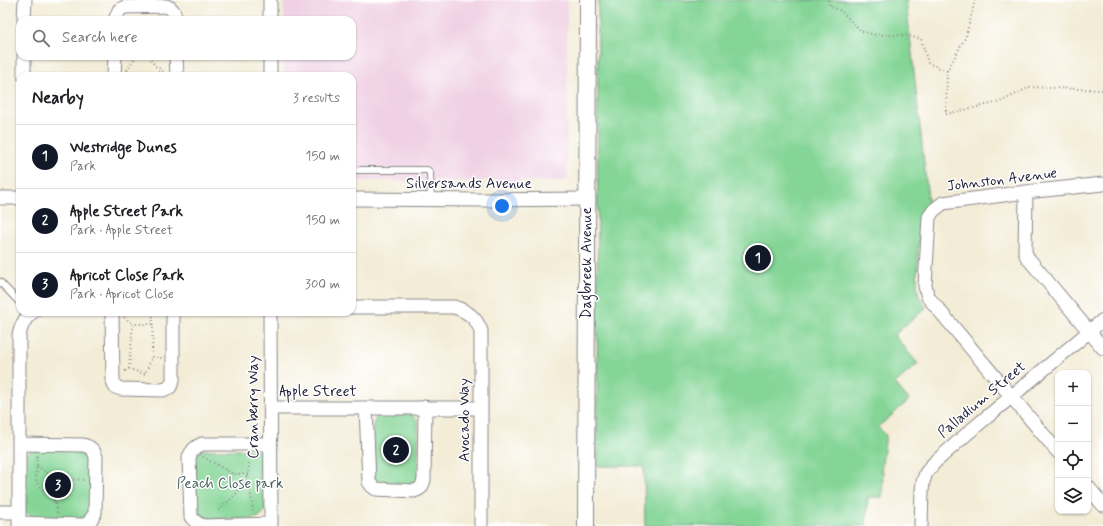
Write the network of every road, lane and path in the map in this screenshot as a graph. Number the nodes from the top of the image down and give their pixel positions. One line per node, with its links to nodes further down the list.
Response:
1 (25, 0): 6 (street)
2 (270, 0): 9 (street)
3 (588, 0): 32 (street, Dagbreek Avenue)
4 (828, 0): 17 (path)
5 (974, 0): 17 (path)
6 (24, 16)
7 (117, 16): 8 (street)
8 (175, 16)
9 (270, 16)
10 (24, 60): 18 (street)
11 (115, 60): 19 (street)
12 (133, 60): 20 (path)
13 (151, 60): 16 (path)
14 (176, 60): 23 (street)
15 (270, 60): 24 (street)
16 (163, 71): 21 (path); 22 (path)
17 (947, 71): 25 (path)
18 (24, 72)
19 (114, 72)
20 (133, 72)
21 (158, 72)
22 (170, 72)
23 (177, 72)
24 (270, 72)
25 (1103, 90)
26 (356, 170): 33 (lane)
27 (1103, 184): 28 (street, Johnston Avenue)
28 (1026, 192): 44 (street); 50 (street, Johnston Avenue)
29 (0, 198): 30 (street)
30 (16, 198)
31 (356, 199): 33 (street, Silversands Avenue)
32 (587, 199): 33 (street, Silversands Avenue); 75 (street, Dagbreek Avenue)
33 (431, 200)
34 (0, 282): 35 (lane)
35 (16, 298)
36 (356, 307): 54 (street, Avocado Way)
37 (28, 316): 55 (street)
38 (112, 316): 49 (street)
39 (153, 316): 43 (path)
40 (173, 316): 47 (street)
41 (270, 316): 52 (street, Cranberry Way)
42 (1103, 320): 44 (street, Palladium Street)
43 (153, 324): 46 (path); 48 (path)
44 (1090, 332): 45 (street); 50 (street, Palladium Street)
45 (1103, 348)
46 (152, 357): 47 (path); 48 (path)
47 (173, 358): 49 (street)
48 (130, 369): 49 (path)
49 (113, 381)
50 (1012, 396): 59 (street, Johnston Avenue); 76 (street, Palladium Street)
51 (424, 407): 53 (street, Apple Street); 53 (street, Apple Street); 54 (street, Apple Street)
52 (270, 408): 53 (street, Apple Street); 58 (street, Cranberry Way)
53 (366, 408)
54 (481, 408): 74 (street, Avocado Way)
55 (19, 444): 56 (street); 69 (street)
56 (37, 444): 61 (path); 63 (street)
57 (251, 444): 58 (street); 60 (street); 62 (path)
58 (270, 444): 73 (street, Cranberry Way)
59 (1055, 448)
60 (192, 451): 62 (path); 72 (street)
61 (37, 466): 64 (path); 66 (path)
62 (248, 474): 71 (path); 72 (path)
63 (96, 480): 64 (path); 70 (street)
64 (60, 483): 66 (path)
65 (1091, 491): 67 (street)
66 (56, 503): 70 (path)
67 (1103, 505)
68 (0, 512): 69 (street)
69 (19, 520): 70 (street)
70 (57, 524)
71 (247, 524): 72 (street); 73 (street)
72 (218, 525)
73 (270, 525)
74 (481, 526)
75 (586, 526)
76 (921, 526)

